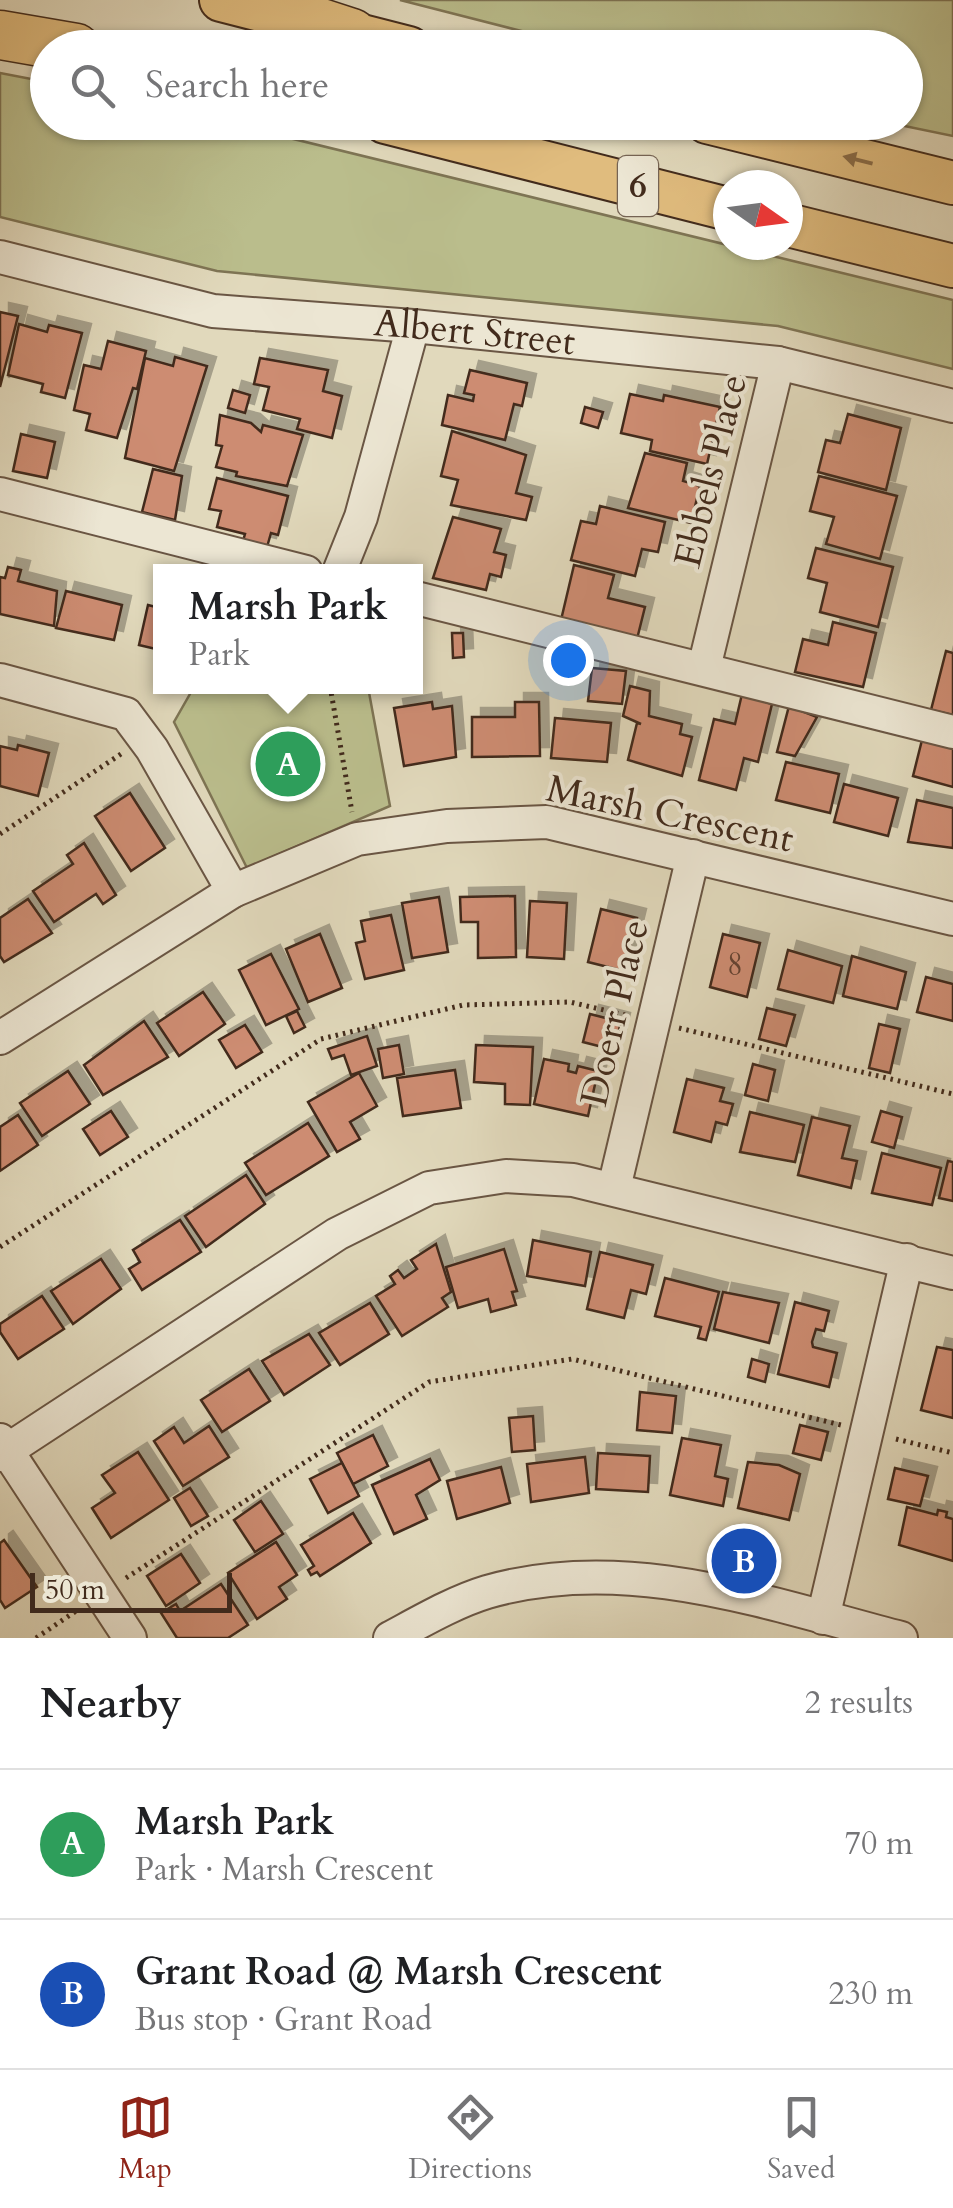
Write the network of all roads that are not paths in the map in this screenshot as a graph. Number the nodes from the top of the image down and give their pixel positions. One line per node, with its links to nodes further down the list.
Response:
1 (220, 0): 4 (main road)
2 (250, 0): 5 (highway)
3 (0, 26): 6 (main road)
4 (340, 30)
5 (343, 30)
6 (30, 33)
7 (0, 35): 8 (highway)
8 (30, 40)
9 (457, 140): 12 (main road, 6)
10 (778, 140): 11 (main road, one-way to 10)
11 (953, 184)
12 (713, 205)
13 (803, 228): 15 (main road)
14 (0, 257): 16 (street, Albert Street)
15 (953, 266)
16 (414, 326): 17 (street, Albert Street); 21 (street)
17 (778, 364): 18 (street, Albert Street); 23 (street, Ebbels Place)
18 (953, 406)
19 (0, 494): 20 (street)
20 (275, 564)
21 (342, 564)
22 (423, 600): 23 (street)
23 (704, 668): 25 (street)
24 (0, 680): 27 (street)
25 (953, 732)
26 (693, 856): 27 (street, Marsh Crescent); 28 (street, Marsh Crescent); 30 (street, Doerr Place)
27 (233, 890): 29 (street, Marsh Crescent)
28 (953, 919)
29 (0, 1038)
30 (614, 1188): 31 (street); 33 (street)
31 (907, 1260): 32 (street); 34 (street)
32 (953, 1273)
33 (2, 1449): 35 (street)
34 (823, 1618): 36 (street); 37 (street)
35 (130, 1638)
36 (390, 1638)
37 (901, 1638)

